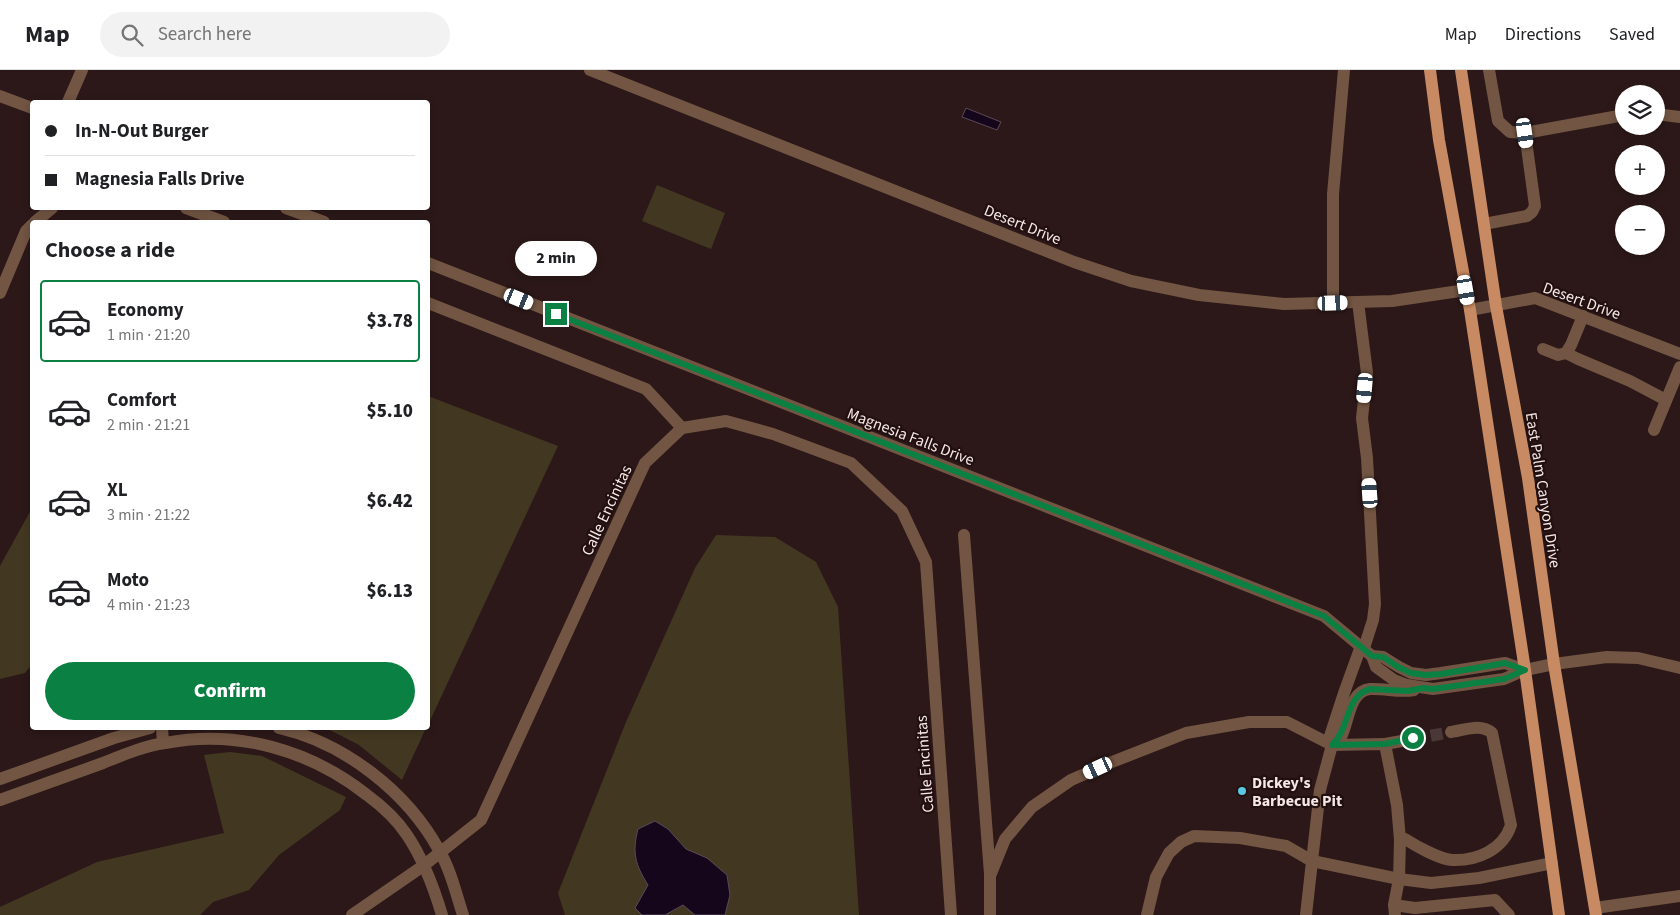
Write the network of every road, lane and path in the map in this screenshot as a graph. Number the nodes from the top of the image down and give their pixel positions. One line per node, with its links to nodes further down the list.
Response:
1 (82, 70): 8 (street)
2 (590, 70): 26 (street, Desert Drive)
3 (1344, 70): 26 (street)
4 (1430, 70): 23 (main road)
5 (1461, 70): 20 (main road, East Palm Canyon Drive)
6 (1488, 70): 13 (street)
7 (0, 96): 9 (street)
8 (69, 100)
9 (30, 107)
10 (1665, 115): 12 (street)
11 (1615, 117): 13 (street)
12 (1680, 117)
13 (1525, 133): 20 (street)
14 (50, 210): 17 (street)
15 (191, 210): 18 (street)
16 (291, 210): 19 (street)
17 (38, 220)
18 (219, 220)
19 (319, 220)
20 (1484, 224): 28 (main road, East Palm Canyon Drive)
21 (30, 227): 24 (street)
22 (430, 264): 39 (street, Magnesia Falls Drive)
23 (1466, 290): 25 (street, Desert Drive); 29 (main road)
24 (0, 293)
25 (1358, 302): 26 (street, Desert Drive); 39 (street)
26 (1333, 303)
27 (430, 304): 36 (street)
28 (1496, 306): 29 (street, Desert Drive); 30 (street, Desert Drive); 40 (main road, East Palm Canyon Drive)
29 (1470, 310): 42 (main road)
30 (1582, 316): 32 (street); 33 (street, Desert Drive)
31 (1542, 349): 32 (street)
32 (1566, 353): 35 (street)
33 (1680, 354)
34 (1680, 367): 35 (street)
35 (1666, 400): 37 (street)
36 (682, 428): 55 (street, Calle Encinitas); 67 (street, Calle Encinitas)
37 (1654, 430)
38 (964, 535): 59 (street)
39 (1366, 650): 42 (street, Magnesia Falls Drive); 43 (street, Magnesia Falls Drive); 51 (street)
40 (1554, 664): 41 (street, Magnesia Falls Drive); 42 (street, Magnesia Falls Drive); 63 (main road, East Palm Canyon Drive)
41 (1680, 668)
42 (1525, 670): 43 (street, Magnesia Falls Drive); 57 (main road)
43 (1424, 688): 51 (street)
44 (143, 730): 52 (street)
45 (162, 730): 49 (street)
46 (286, 730): 55 (street)
47 (1452, 732): 54 (street)
48 (1413, 738): 50 (street)
49 (163, 743): 53 (street); 58 (street)
50 (1385, 744): 51 (street); 60 (street)
51 (1332, 745): 56 (street); 59 (street)
52 (0, 778)
53 (0, 800)
54 (1405, 839)
55 (441, 852): 58 (street, Calle Encinitas); 66 (street)
56 (1312, 861): 60 (street); 69 (street); 70 (street)
57 (1552, 863): 60 (street); 72 (main road)
58 (423, 866): 64 (street, Calle Encinitas); 65 (street)
59 (990, 876): 68 (street)
60 (1399, 879): 62 (street)
61 (1680, 896): 63 (street)
62 (1394, 910): 71 (street)
63 (1595, 912)
64 (352, 915)
65 (442, 915)
66 (463, 915)
67 (951, 915)
68 (990, 915)
69 (1147, 915)
70 (1306, 915)
71 (1509, 915)
72 (1559, 915)

